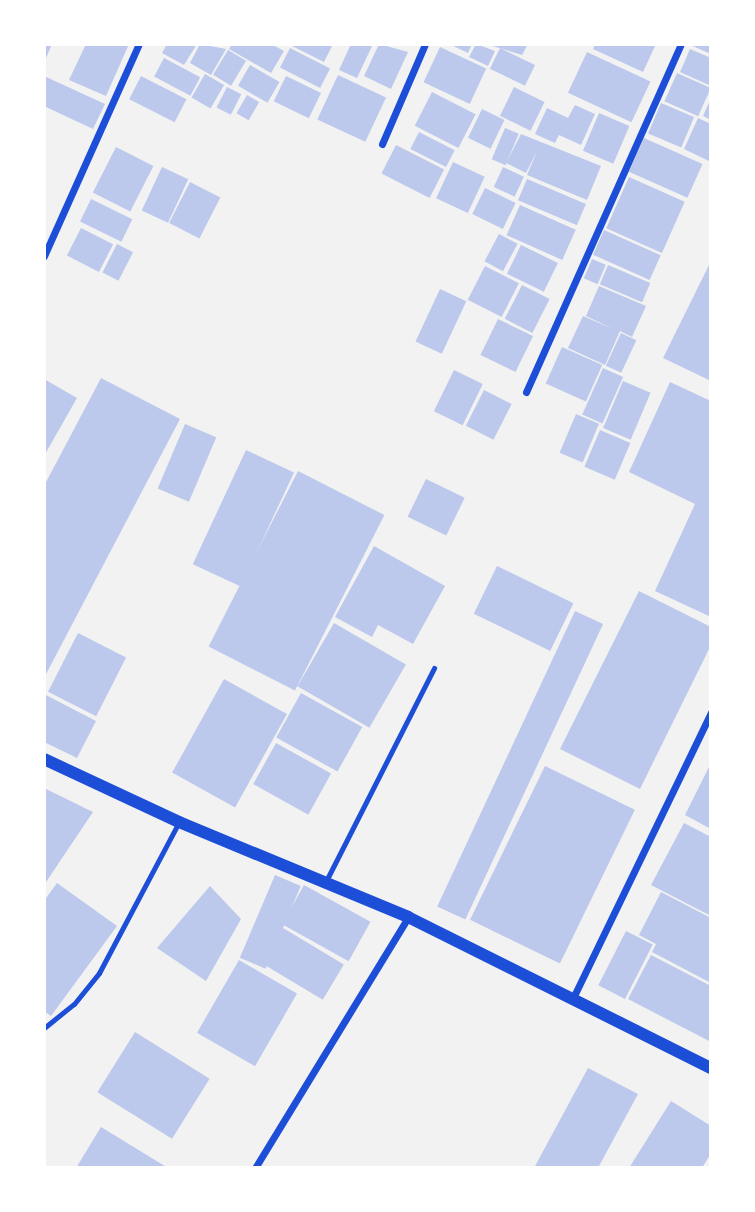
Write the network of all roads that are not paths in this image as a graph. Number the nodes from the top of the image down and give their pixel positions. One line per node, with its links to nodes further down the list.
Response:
1 (139, 44): 5 (street)
2 (425, 44): 4 (street)
3 (681, 44): 6 (street)
4 (382, 144)
5 (44, 256)
6 (526, 392)
7 (434, 668): 11 (lane)
8 (711, 712): 13 (street)
9 (44, 759): 10 (street)
10 (179, 822): 11 (street); 14 (lane)
11 (324, 883): 12 (street)
12 (408, 917): 13 (street); 16 (street)
13 (572, 1000): 15 (street)
14 (44, 1028)
15 (711, 1069)
16 (256, 1168)

